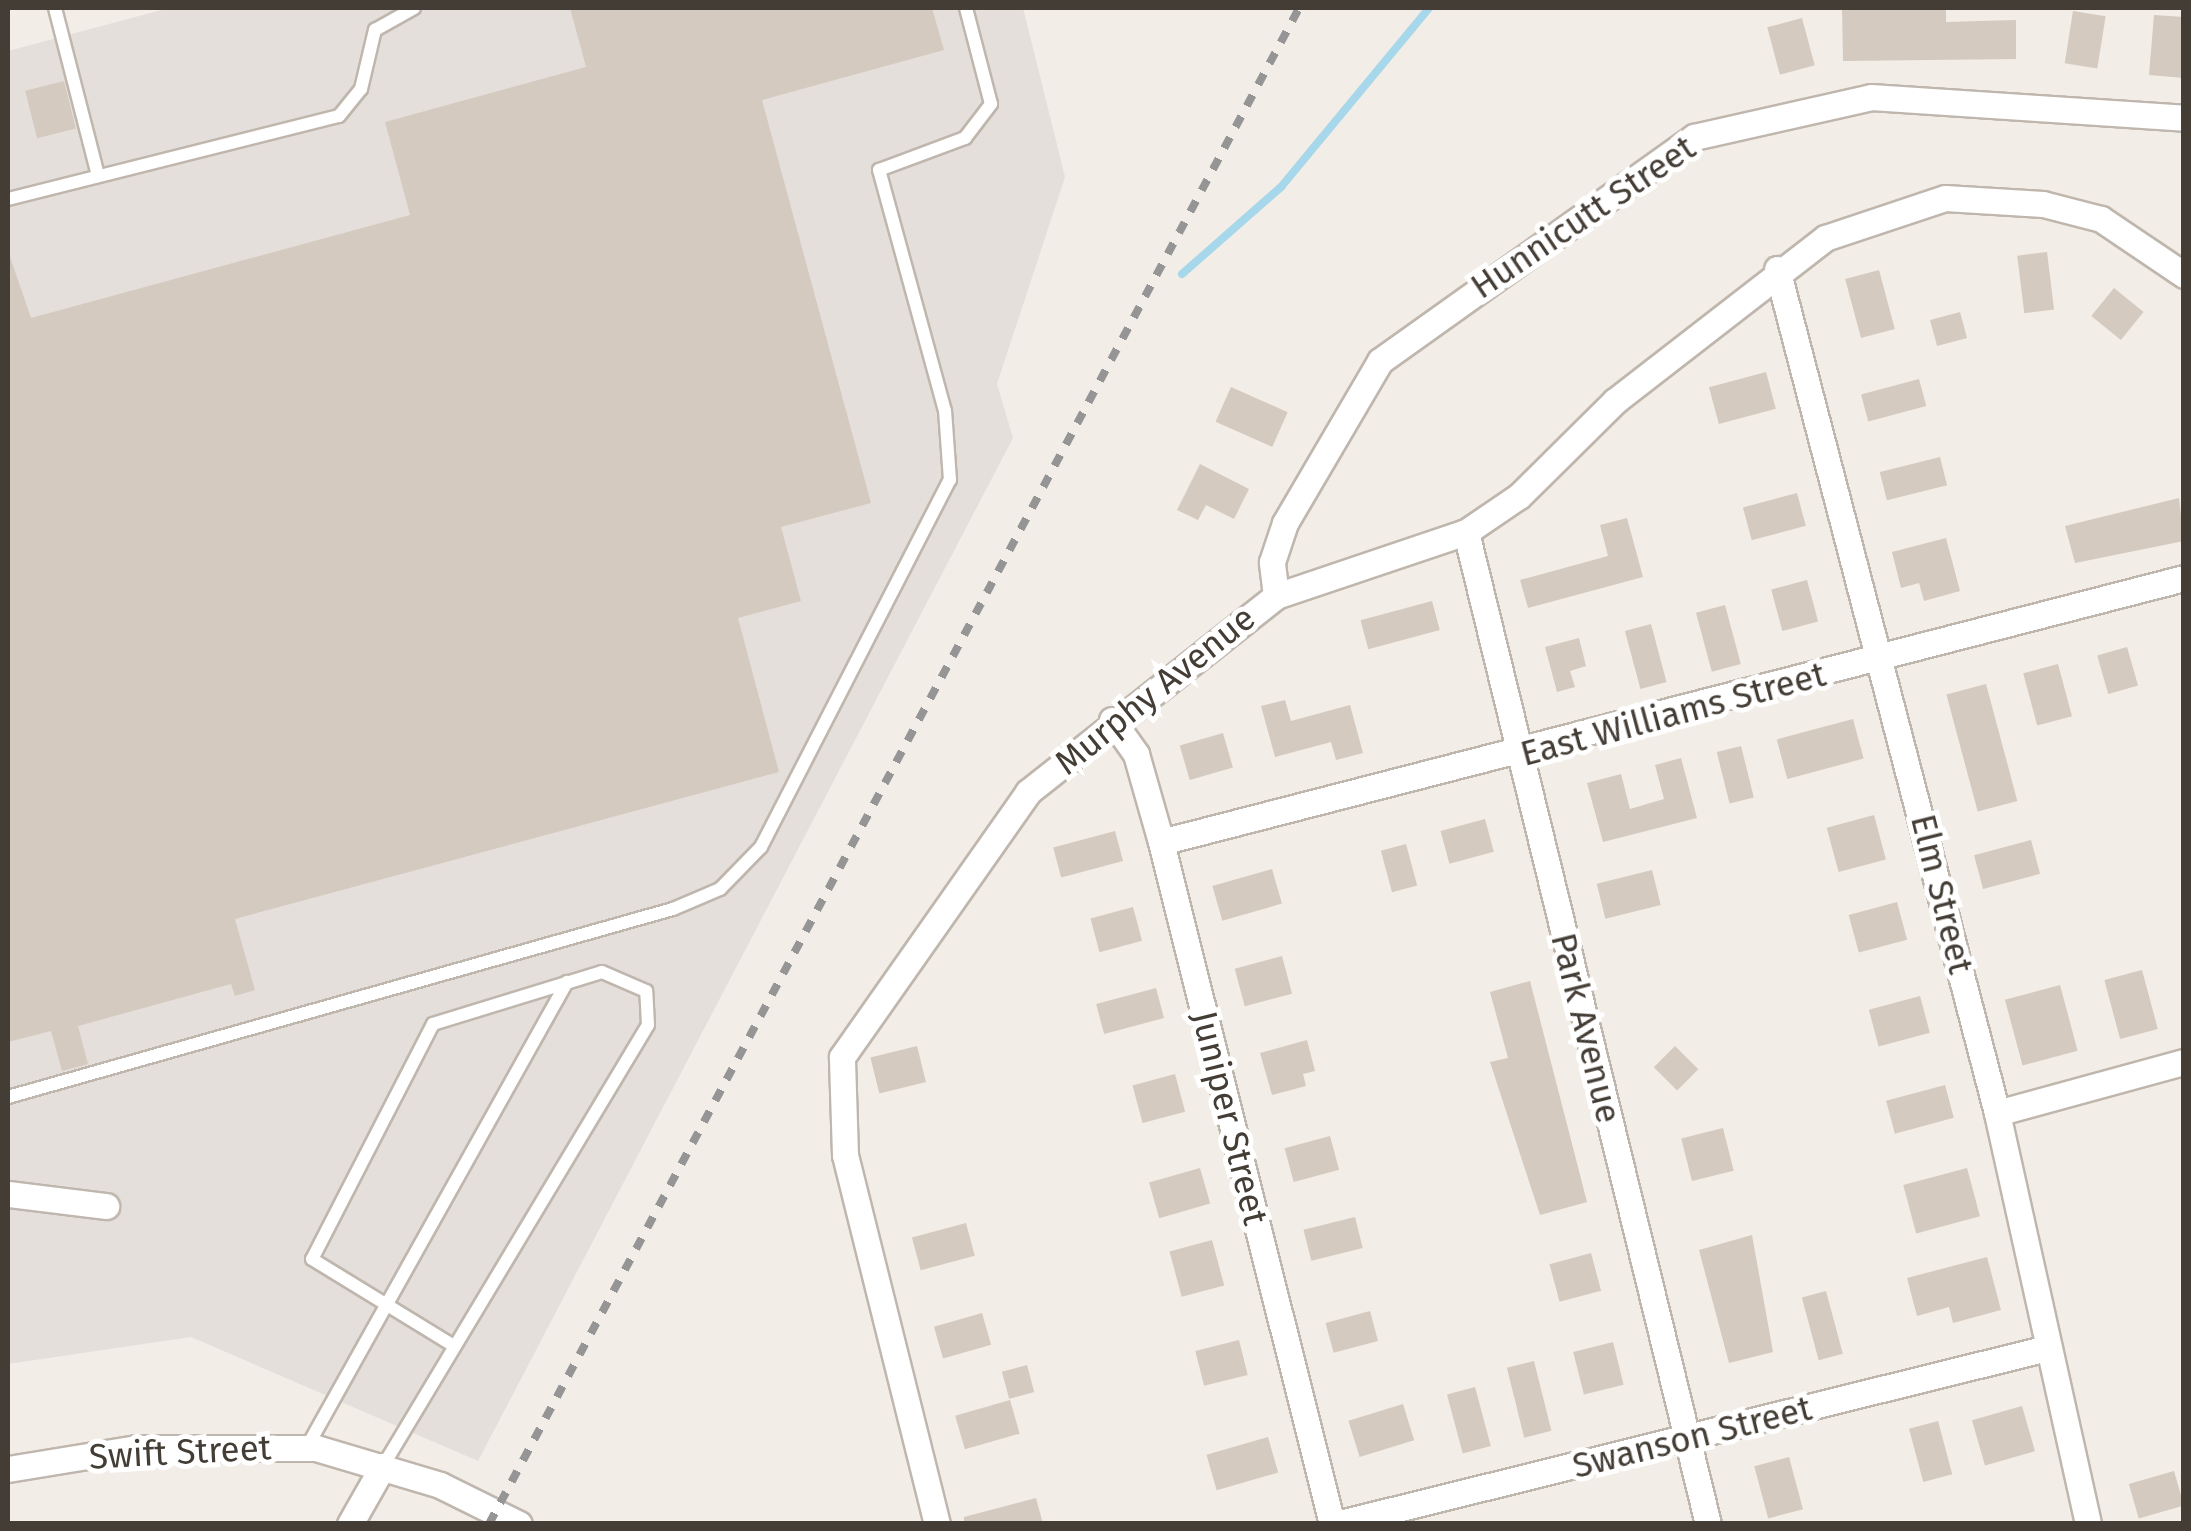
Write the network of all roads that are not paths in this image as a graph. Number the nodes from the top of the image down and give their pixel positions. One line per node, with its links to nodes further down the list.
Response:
1 (55, 8): 5 (lane)
2 (414, 8): 5 (lane)
3 (966, 8): 18 (lane)
4 (2184, 118): 11 (street, Hunnicutt Street)
5 (97, 171): 6 (lane)
6 (8, 198)
7 (1778, 269): 8 (street, Murphy Avenue); 9 (street, Murphy Avenue); 12 (street, Elm Street)
8 (2184, 276)
9 (1466, 532): 11 (street, Murphy Avenue); 14 (street, Park Avenue)
10 (2184, 578): 12 (street, East Williams Street)
11 (1276, 596): 13 (street, Murphy Avenue)
12 (1884, 659): 14 (street, East Williams Street); 19 (street, Elm Street)
13 (1112, 720): 15 (street, Juniper Street); 31 (street, Murphy Avenue)
14 (1519, 754): 15 (street, East Williams Street); 25 (street, Park Avenue)
15 (1160, 842): 32 (street, Juniper Street)
16 (567, 982): 22 (lane); 22 (lane); 23 (lane)
17 (2184, 1062): 19 (street)
18 (8, 1097)
19 (1997, 1113): 24 (street, Elm Street)
20 (8, 1194): 21 (street)
21 (106, 1206)
22 (383, 1302): 23 (lane); 26 (lane)
23 (454, 1346): 27 (lane)
24 (2048, 1348): 25 (street, Swanson Street); 34 (street, Elm Street)
25 (1686, 1438): 32 (street, Swanson Street); 33 (street, Park Avenue)
26 (307, 1447): 27 (street, Swift Street); 28 (street, Swift Street)
27 (382, 1466): 29 (street); 30 (street, Swift Street)
28 (8, 1469)
29 (350, 1524)
30 (519, 1524)
31 (937, 1524)
32 (1334, 1524)
33 (1708, 1524)
34 (2088, 1524)

